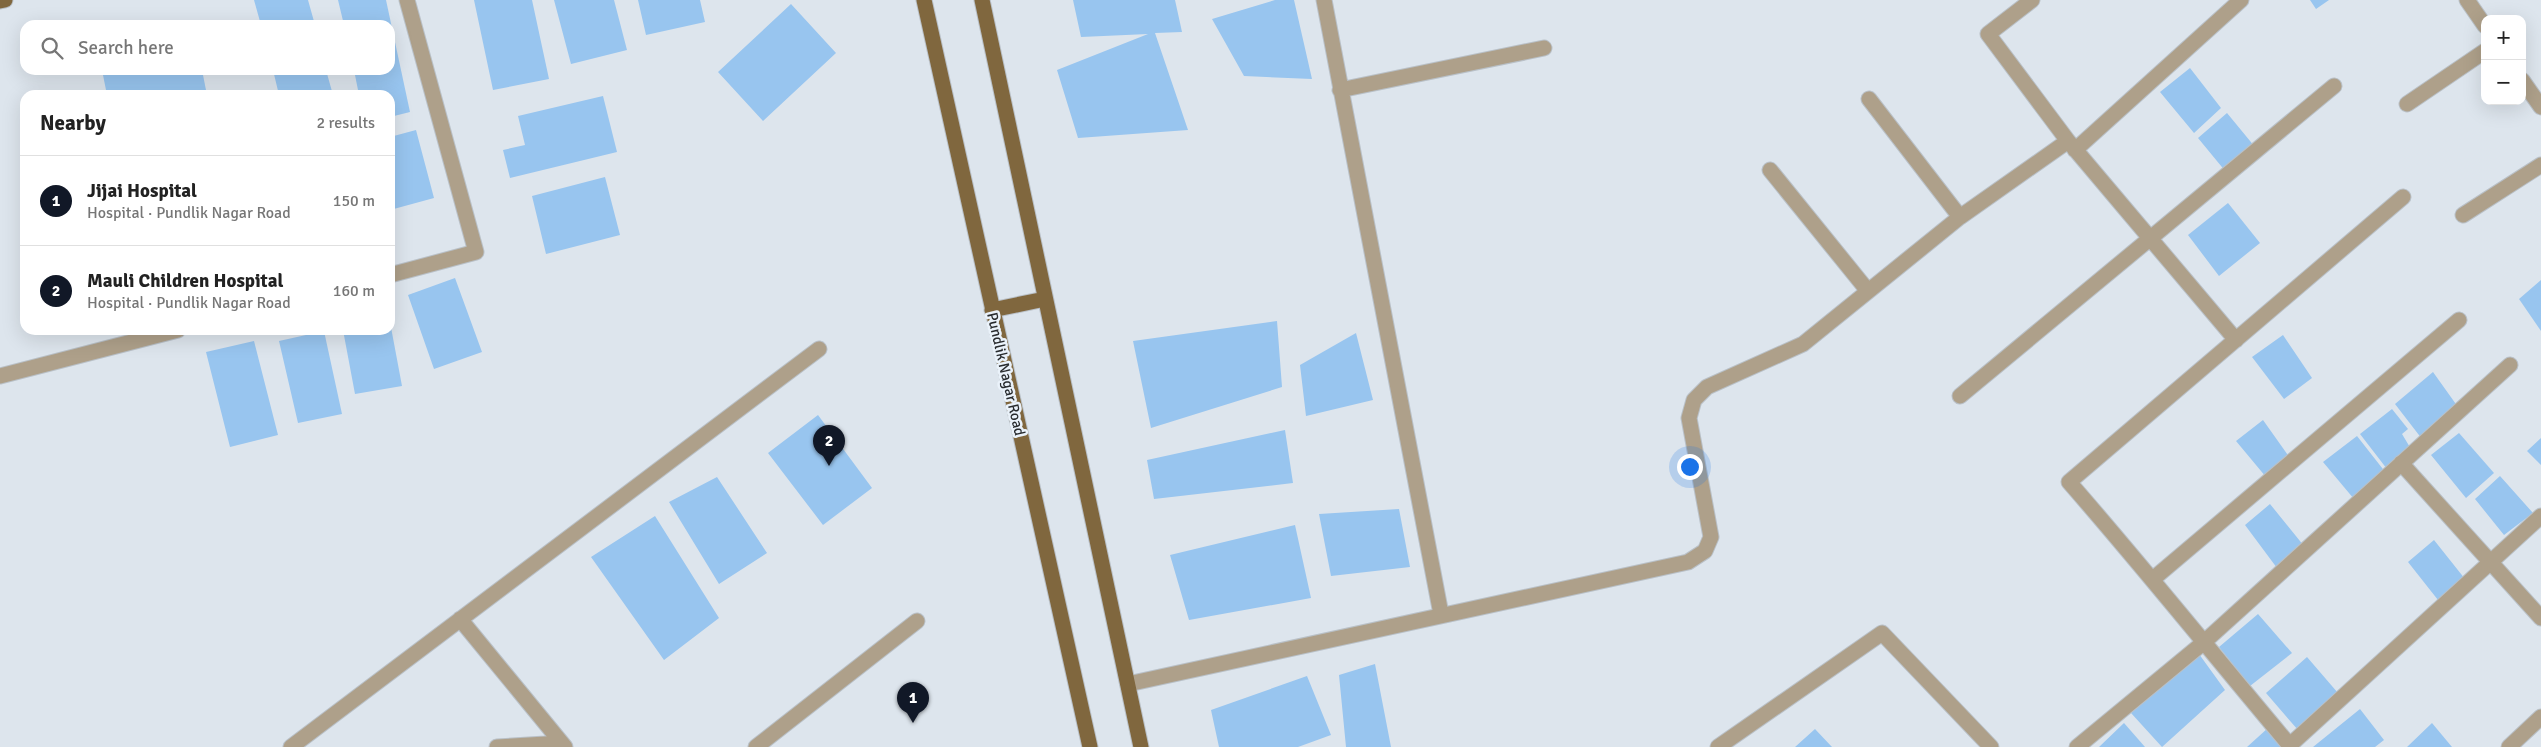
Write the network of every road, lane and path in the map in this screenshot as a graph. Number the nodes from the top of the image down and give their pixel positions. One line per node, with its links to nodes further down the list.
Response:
1 (5, 0): 9 (main road)
2 (407, 0): 26 (street)
3 (924, 0): 29 (main road, Pundlik Nagar Road)
4 (982, 0): 28 (main road)
5 (1324, 0): 15 (street)
6 (2032, 0): 19 (street)
7 (2241, 0): 19 (street)
8 (2467, 0): 10 (street)
9 (0, 1)
10 (2481, 20)
11 (1544, 48): 15 (street)
12 (2481, 53): 17 (street)
13 (2334, 86): 25 (street)
14 (2526, 86): 18 (street)
15 (1340, 90): 41 (street)
16 (1869, 99): 24 (street)
17 (2407, 104)
18 (2541, 107)
19 (2071, 146): 24 (street); 25 (street)
20 (2541, 165): 23 (street)
21 (1770, 170): 27 (street)
22 (2403, 198): 32 (street)
23 (2463, 215)
24 (1960, 217): 27 (street)
25 (2149, 239): 32 (street); 36 (street)
26 (395, 274)
27 (1868, 291): 41 (street)
28 (1045, 299): 29 (main road); 46 (main road)
29 (992, 310): 53 (main road, Pundlik Nagar Road)
30 (2459, 320): 40 (street)
31 (159, 335): 35 (street)
32 (2236, 340): 40 (street)
33 (819, 349): 43 (street)
34 (2510, 365): 37 (street)
35 (0, 376)
36 (1960, 396)
37 (2401, 463): 39 (street); 45 (street)
38 (2541, 516): 39 (street)
39 (2490, 562): 42 (street); 49 (street)
40 (2153, 579): 45 (street)
41 (1441, 614): 46 (street)
42 (2541, 618)
43 (460, 619): 48 (street); 50 (street)
44 (917, 622): 52 (street)
45 (2204, 643): 49 (street); 57 (street)
46 (1128, 684): 54 (main road)
47 (2541, 717): 58 (street)
48 (564, 745): 51 (street)
49 (2290, 746)
50 (291, 747)
51 (497, 747)
52 (756, 747)
53 (1090, 747)
54 (1141, 747)
55 (1718, 747): 56 (street)
56 (1991, 747)
57 (2077, 747)
58 (2508, 747)

